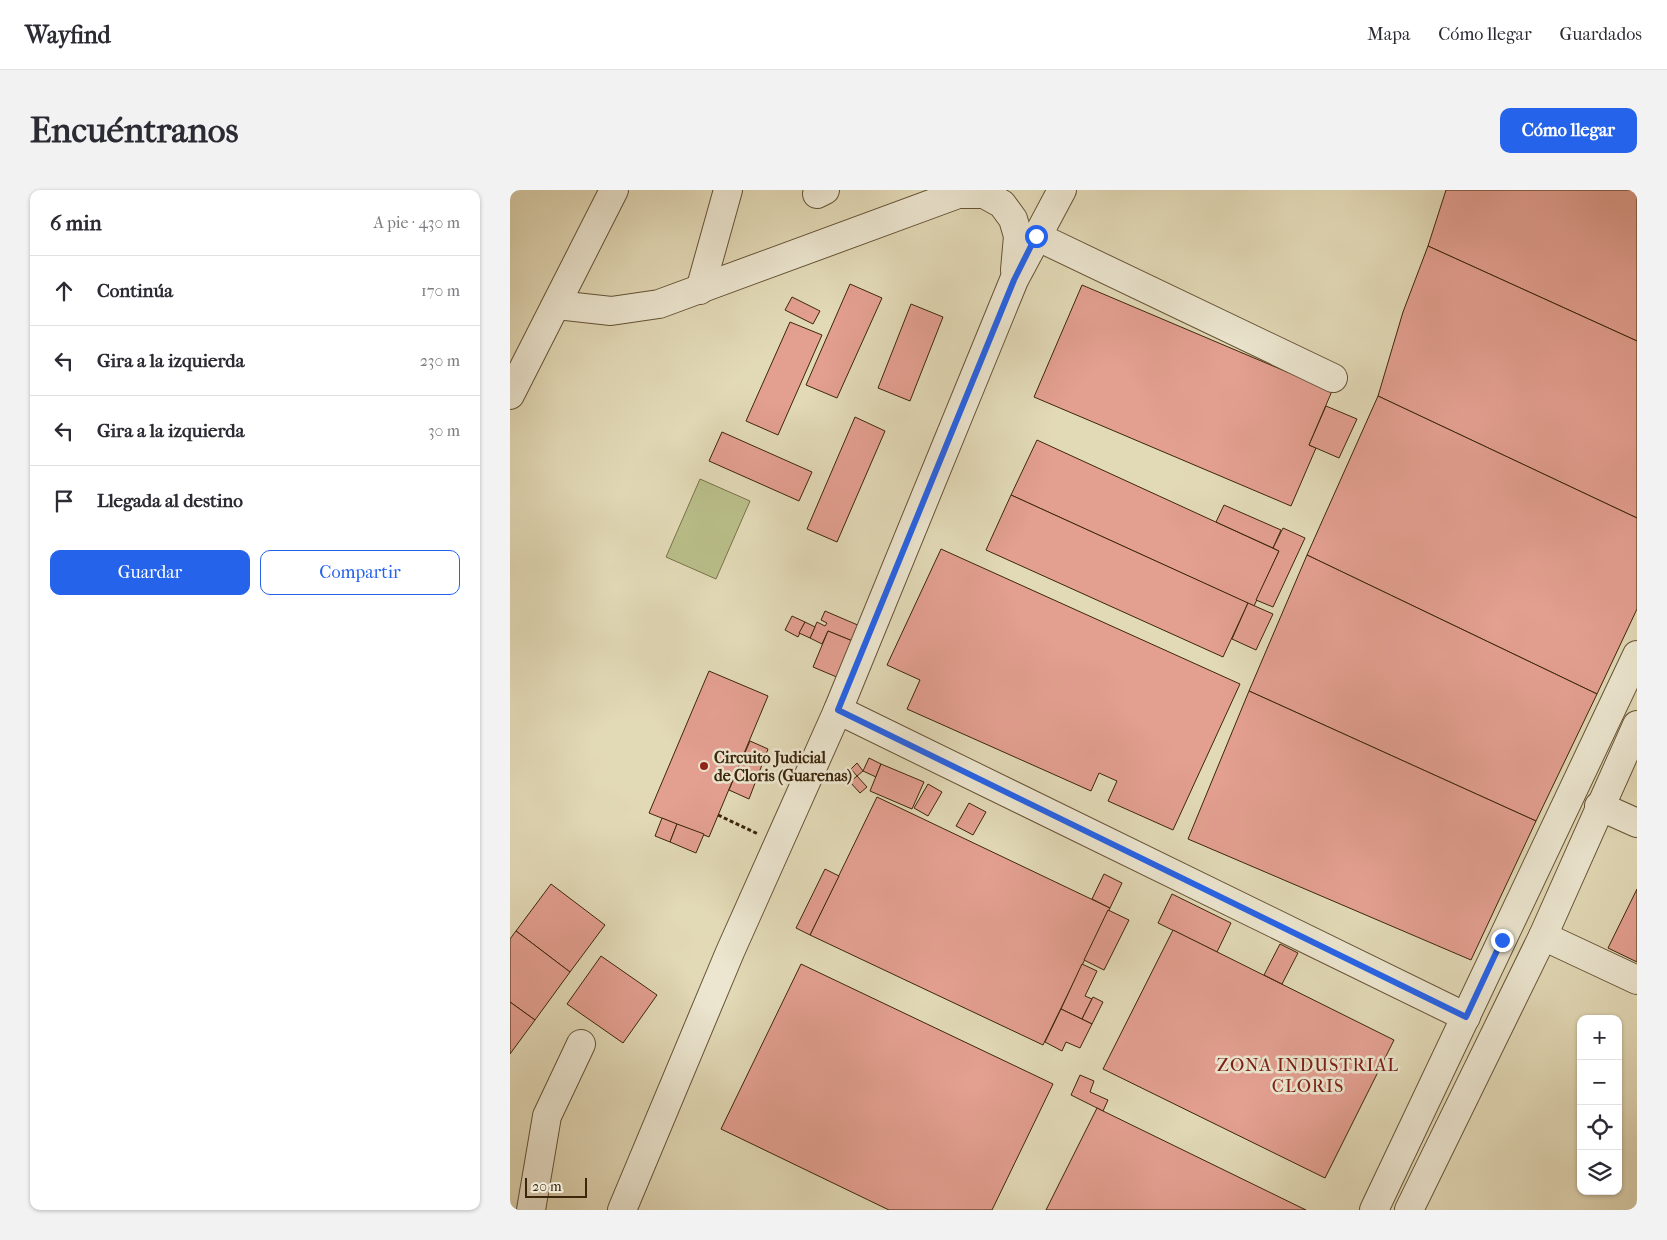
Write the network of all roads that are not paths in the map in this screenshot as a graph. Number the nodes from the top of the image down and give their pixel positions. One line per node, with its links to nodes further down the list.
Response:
1 (614, 190): 8 (street)
2 (728, 190): 7 (street)
3 (1062, 190): 5 (street)
4 (964, 192): 6 (street); 7 (street)
5 (1036, 236): 6 (street); 9 (street)
6 (1014, 280): 12 (street)
7 (700, 290): 8 (street)
8 (556, 305): 10 (street)
9 (1333, 378)
10 (510, 396)
11 (1637, 655): 18 (street)
12 (838, 710): 18 (street); 21 (street)
13 (1637, 725): 14 (street)
14 (1599, 806): 15 (street); 16 (street)
15 (1637, 823)
16 (1543, 936): 17 (street); 23 (street)
17 (1637, 980)
18 (1466, 1017): 22 (street)
19 (581, 1044): 20 (street)
20 (531, 1210)
21 (622, 1210)
22 (1374, 1210)
23 (1409, 1210)

